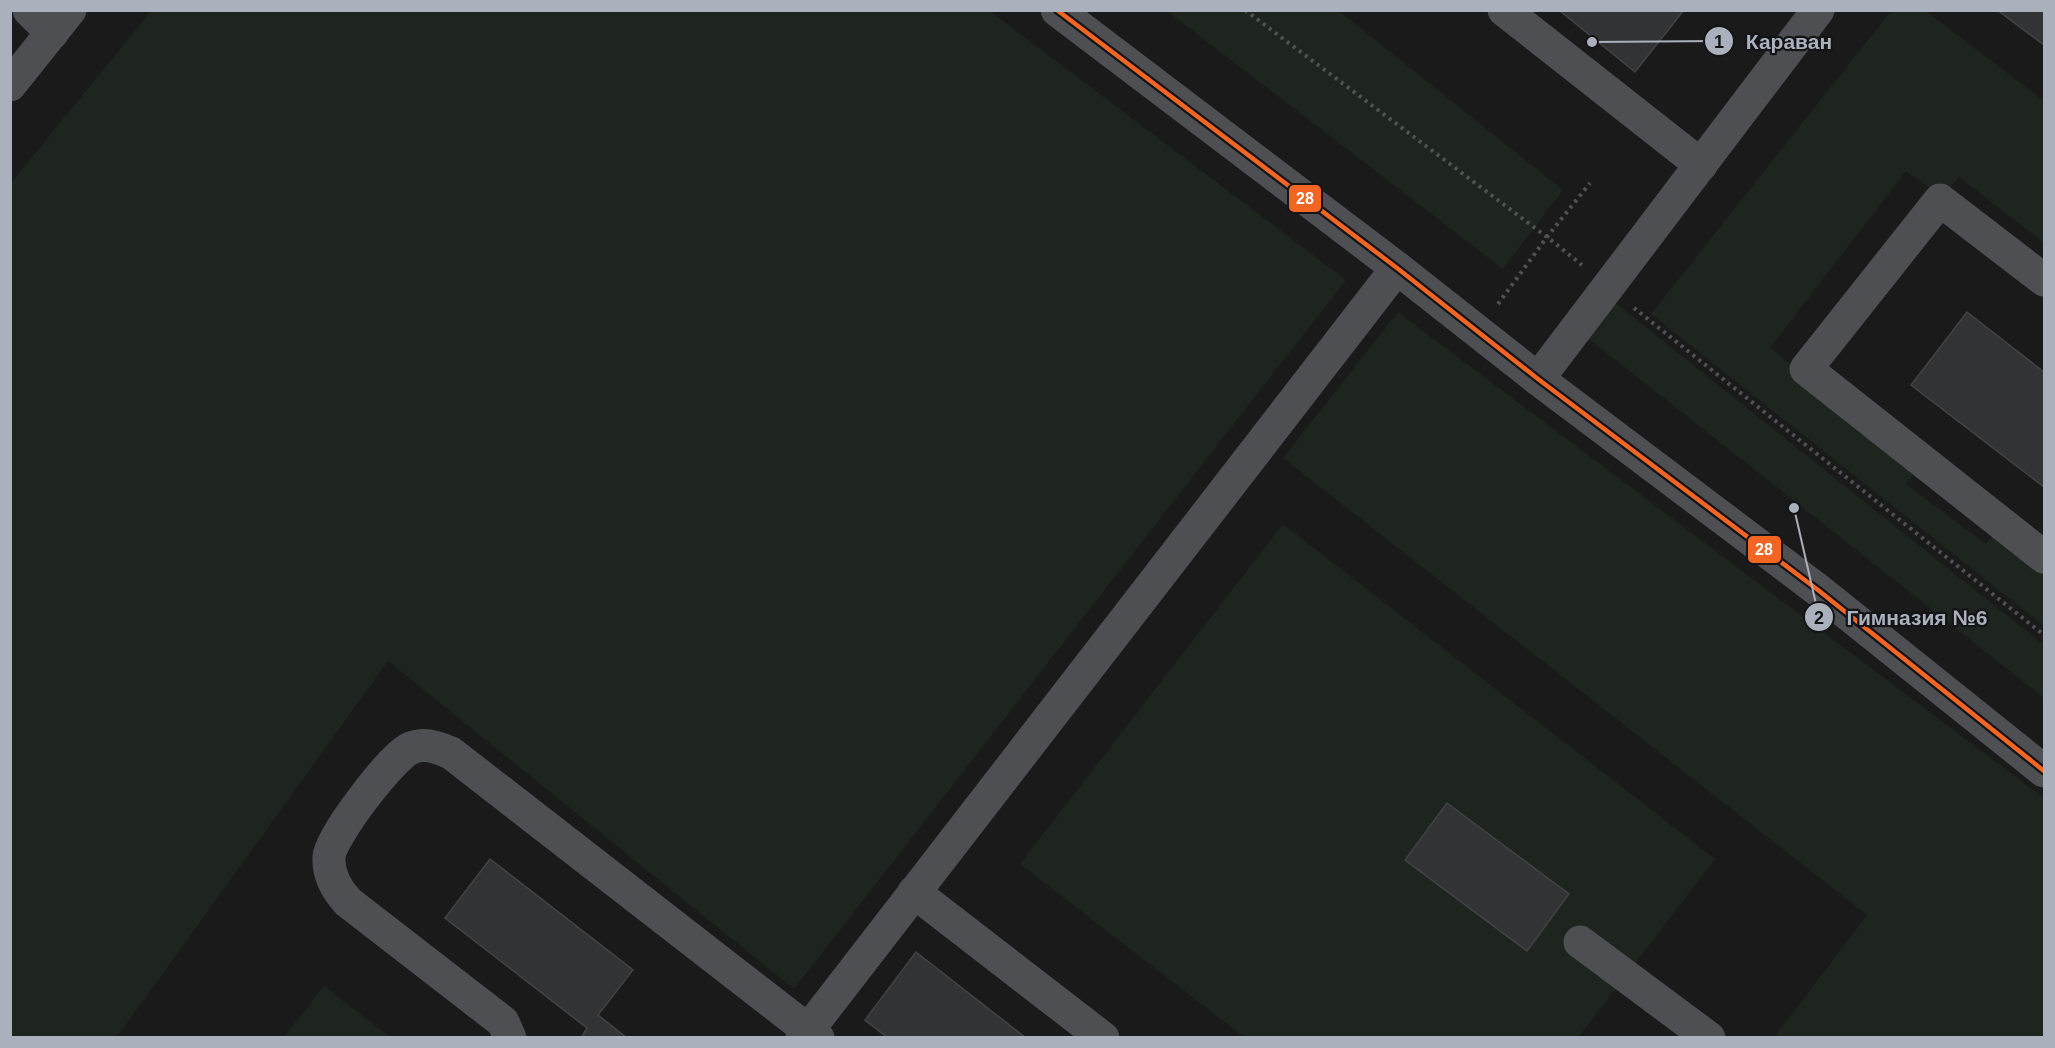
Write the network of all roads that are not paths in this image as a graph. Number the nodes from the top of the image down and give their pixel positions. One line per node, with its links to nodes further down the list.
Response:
1 (29, 10): 5 (street)
2 (1057, 10): 8 (street)
3 (1504, 10): 7 (street)
4 (1818, 10): 7 (street)
5 (61, 22): 6 (street)
6 (10, 85)
7 (1701, 165): 10 (street)
8 (1396, 268): 10 (street); 13 (street)
9 (2044, 280): 11 (street)
10 (1538, 380): 12 (street)
11 (2044, 557)
12 (2044, 771)
13 (914, 892): 15 (street); 17 (street)
14 (1580, 942): 18 (street)
15 (809, 1035): 16 (street)
16 (510, 1038)
17 (1103, 1038)
18 (1709, 1038)

